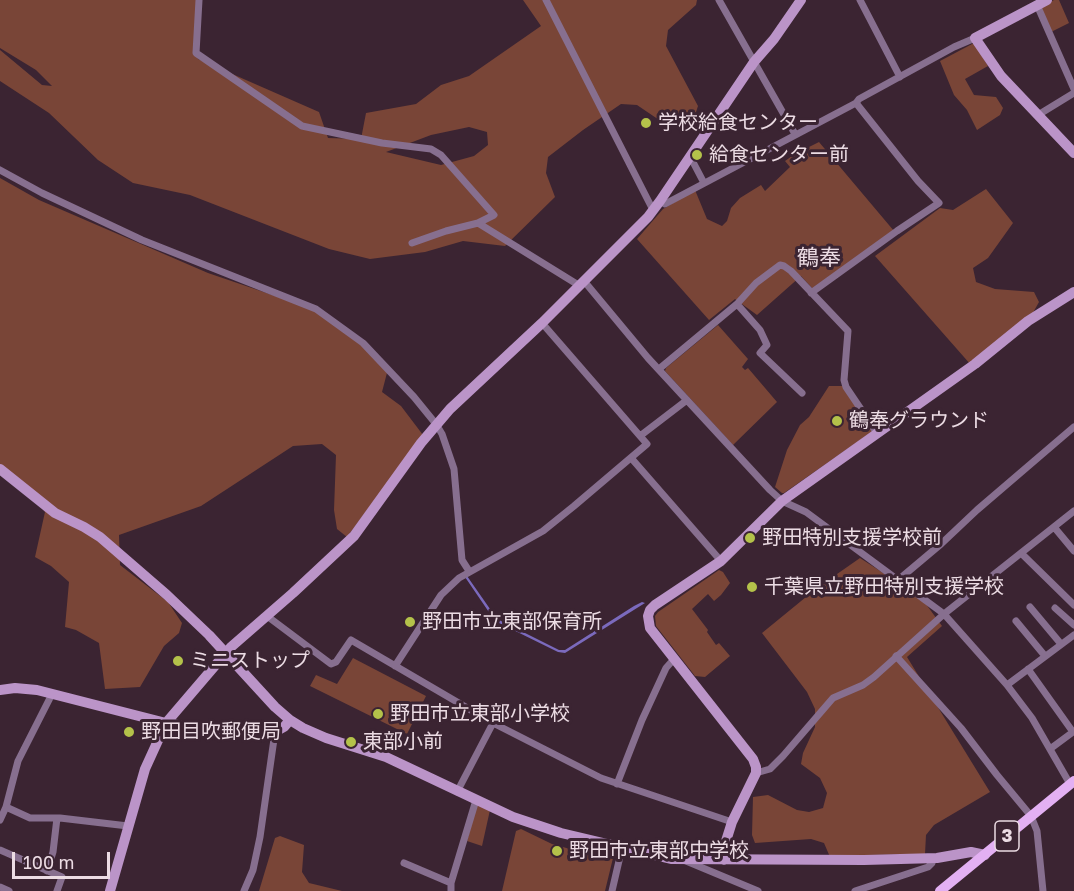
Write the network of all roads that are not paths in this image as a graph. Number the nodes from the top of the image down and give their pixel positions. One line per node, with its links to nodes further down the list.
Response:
1 (199, 0): 20 (street)
2 (546, 0): 19 (street)
3 (719, 0): 8 (street)
4 (801, 0): 8 (street)
5 (860, 0): 9 (street)
6 (1042, 3): 7 (street); 10 (street)
7 (975, 38): 9 (street); 12 (street)
8 (754, 62): 13 (street); 15 (street)
9 (900, 77): 11 (street)
10 (1074, 91): 12 (street)
11 (856, 103): 13 (street); 24 (street)
12 (1038, 115): 14 (street)
13 (795, 134): 17 (street)
14 (1074, 153)
15 (689, 159): 17 (street); 18 (street)
16 (0, 170): 30 (street)
17 (704, 183): 18 (street)
18 (660, 201): 19 (street)
19 (653, 210): 22 (street)
20 (478, 223): 21 (street); 22 (street)
21 (412, 243)
22 (582, 283): 26 (street); 27 (street)
23 (1074, 292): 32 (street)
24 (811, 293): 25 (street); 32 (street)
25 (737, 304): 27 (street); 28 (street)
26 (542, 323): 30 (street); 33 (street)
27 (660, 369): 29 (street)
28 (802, 393)
29 (687, 400): 33 (street); 36 (street)
30 (436, 424): 42 (street); 48 (street)
31 (1074, 427): 43 (street)
32 (877, 433): 36 (street)
33 (640, 436): 34 (street)
34 (632, 459): 41 (street); 42 (street)
35 (0, 470): 53 (street)
36 (782, 501): 41 (street); 43 (street)
37 (1074, 511): 38 (street)
38 (1054, 527): 39 (street); 40 (street)
39 (1074, 551)
40 (1021, 553): 44 (street); 47 (street)
41 (721, 561): 56 (street)
42 (469, 571): 57 (street)
43 (897, 581): 47 (street)
44 (1074, 605)
45 (1030, 607): 52 (street)
46 (1054, 608): 50 (street)
47 (944, 614): 54 (street); 59 (street)
48 (267, 616): 53 (street); 57 (street)
49 (1016, 621): 55 (street)
50 (1074, 625)
51 (1074, 634): 52 (street)
52 (1061, 644): 55 (street)
53 (226, 653): 62 (street); 63 (street)
54 (896, 656): 67 (street); 73 (street)
55 (1045, 656): 58 (street)
56 (674, 659): 67 (street); 69 (street)
57 (395, 666): 64 (street)
58 (1028, 669): 59 (street); 66 (street)
59 (1007, 685): 66 (street)
60 (0, 690): 61 (street)
61 (52, 694): 63 (street); 72 (street)
62 (290, 720): 65 (street); 70 (street)
63 (166, 723): 65 (street); 77 (street)
64 (493, 723): 69 (street); 70 (street)
65 (275, 732): 91 (street)
66 (1050, 749): 68 (street)
67 (756, 773): 76 (street)
68 (1072, 782): 73 (main road, 3)
69 (617, 783): 76 (street)
70 (457, 792): 71 (street)
71 (476, 800): 78 (street); 87 (street)
72 (6, 807): 74 (street); 75 (street)
73 (1031, 816): 80 (main road, 3); 96 (street)
74 (57, 818): 77 (street); 85 (street)
75 (0, 820)
76 (732, 822): 83 (street)
77 (128, 826): 90 (street)
78 (622, 848): 82 (street); 92 (street)
79 (0, 850): 85 (street)
80 (985, 855): 81 (street); 95 (main road, 3)
81 (933, 859): 83 (street); 94 (street)
82 (685, 860): 83 (street); 93 (street)
83 (724, 860)
84 (404, 863): 87 (street)
85 (47, 871): 89 (street)
86 (0, 887): 88 (street)
87 (451, 887)
88 (9, 891)
89 (57, 891)
90 (110, 891)
91 (244, 891)
92 (612, 891)
93 (758, 891)
94 (855, 891)
95 (940, 891)
96 (1043, 891)

